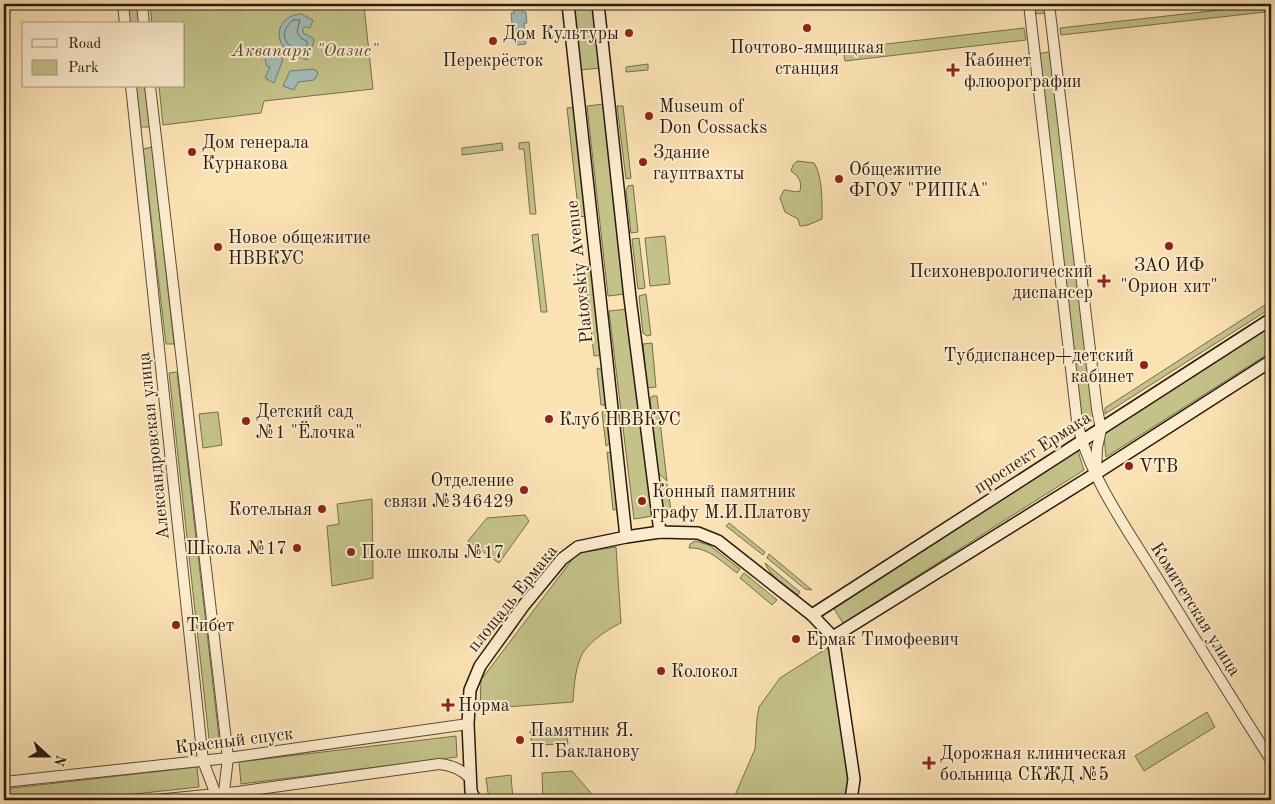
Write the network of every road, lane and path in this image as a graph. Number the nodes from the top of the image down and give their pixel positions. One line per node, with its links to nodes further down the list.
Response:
1 (123, 4): 7 (street)
2 (142, 4): 8 (street)
3 (568, 4): 17 (main road, Platovskiy Avenue)
4 (598, 4): 16 (main road)
5 (1030, 4): 14 (street, Комитетская улица)
6 (1049, 4): 13 (street)
7 (125, 22)
8 (144, 22)
9 (131, 88): 23 (street, Александровская улица)
10 (150, 88): 21 (street)
11 (1271, 319): 13 (main road, проспект Ермака)
12 (1271, 361): 15 (main road)
13 (1101, 429): 14 (main road, проспект Ермака); 15 (street)
14 (1081, 441): 15 (street, Комитетская улица); 18 (main road, проспект Ермака)
15 (1095, 474): 19 (main road); 22 (street, Комитетская улица)
16 (660, 532): 17 (main road, площадь Ермака); 18 (main road, площадь Ермака)
17 (626, 537): 20 (main road, площадь Ермака)
18 (812, 615): 19 (main road, площадь Ермака)
19 (832, 637): 29 (main road)
20 (468, 724): 21 (street, Красный спуск); 24 (main road, площадь Ермака)
21 (228, 758): 23 (street, Красный спуск); 26 (street)
22 (1271, 760)
23 (203, 761): 25 (street, Красный спуск); 26 (street, Александровская улица)
24 (470, 778): 26 (street); 27 (main road, площадь Ермака)
25 (4, 782)
26 (220, 796): 28 (street)
27 (471, 797)
28 (155, 800)
29 (851, 800)

